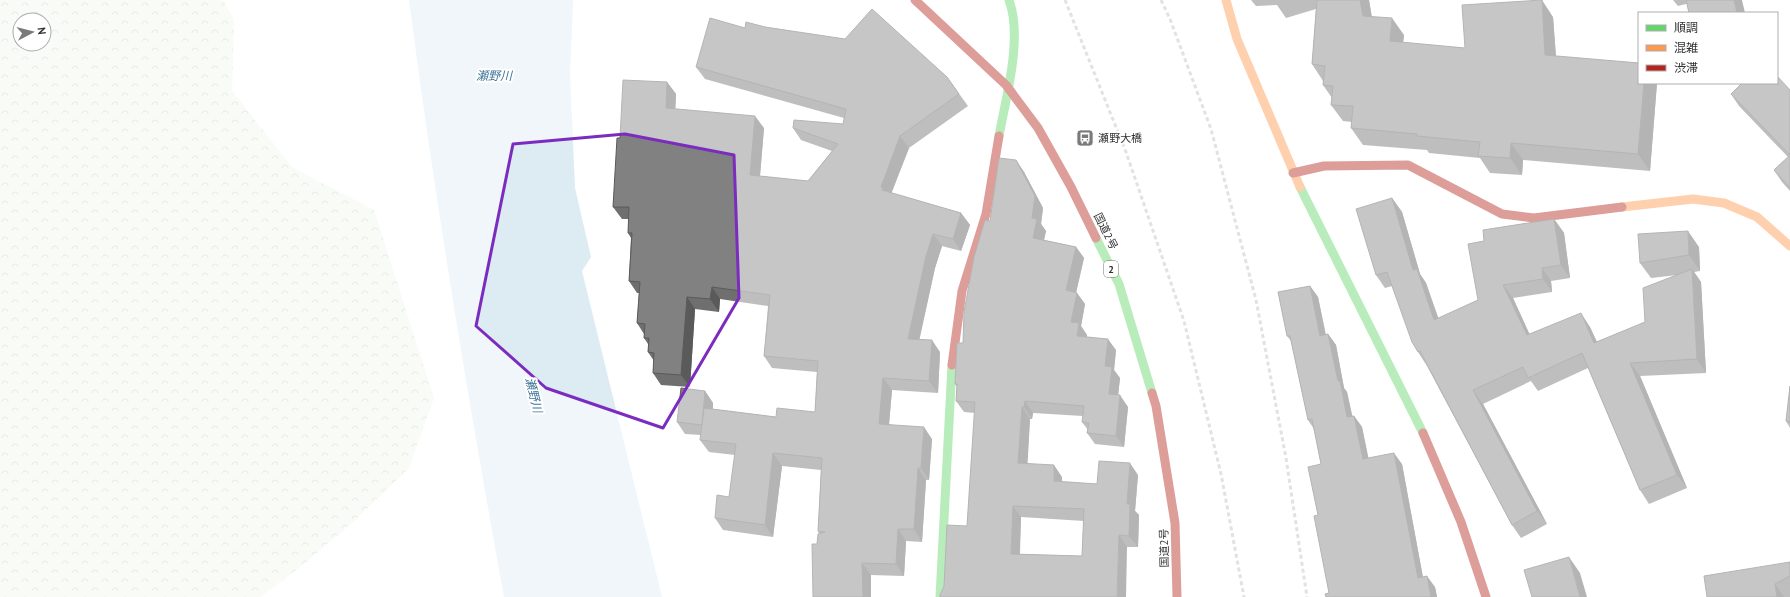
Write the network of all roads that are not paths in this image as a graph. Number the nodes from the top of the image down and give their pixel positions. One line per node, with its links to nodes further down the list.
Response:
1 (915, 0): 4 (main road, 国道2号 / 2)
2 (1009, 0): 4 (main road)
3 (1226, 0): 5 (main road)
4 (1006, 85): 7 (main road); 8 (main road, 国道2号 / 2)
5 (1293, 173): 6 (main road); 9 (main road)
6 (1790, 246)
7 (940, 597)
8 (1177, 597)
9 (1486, 597)

